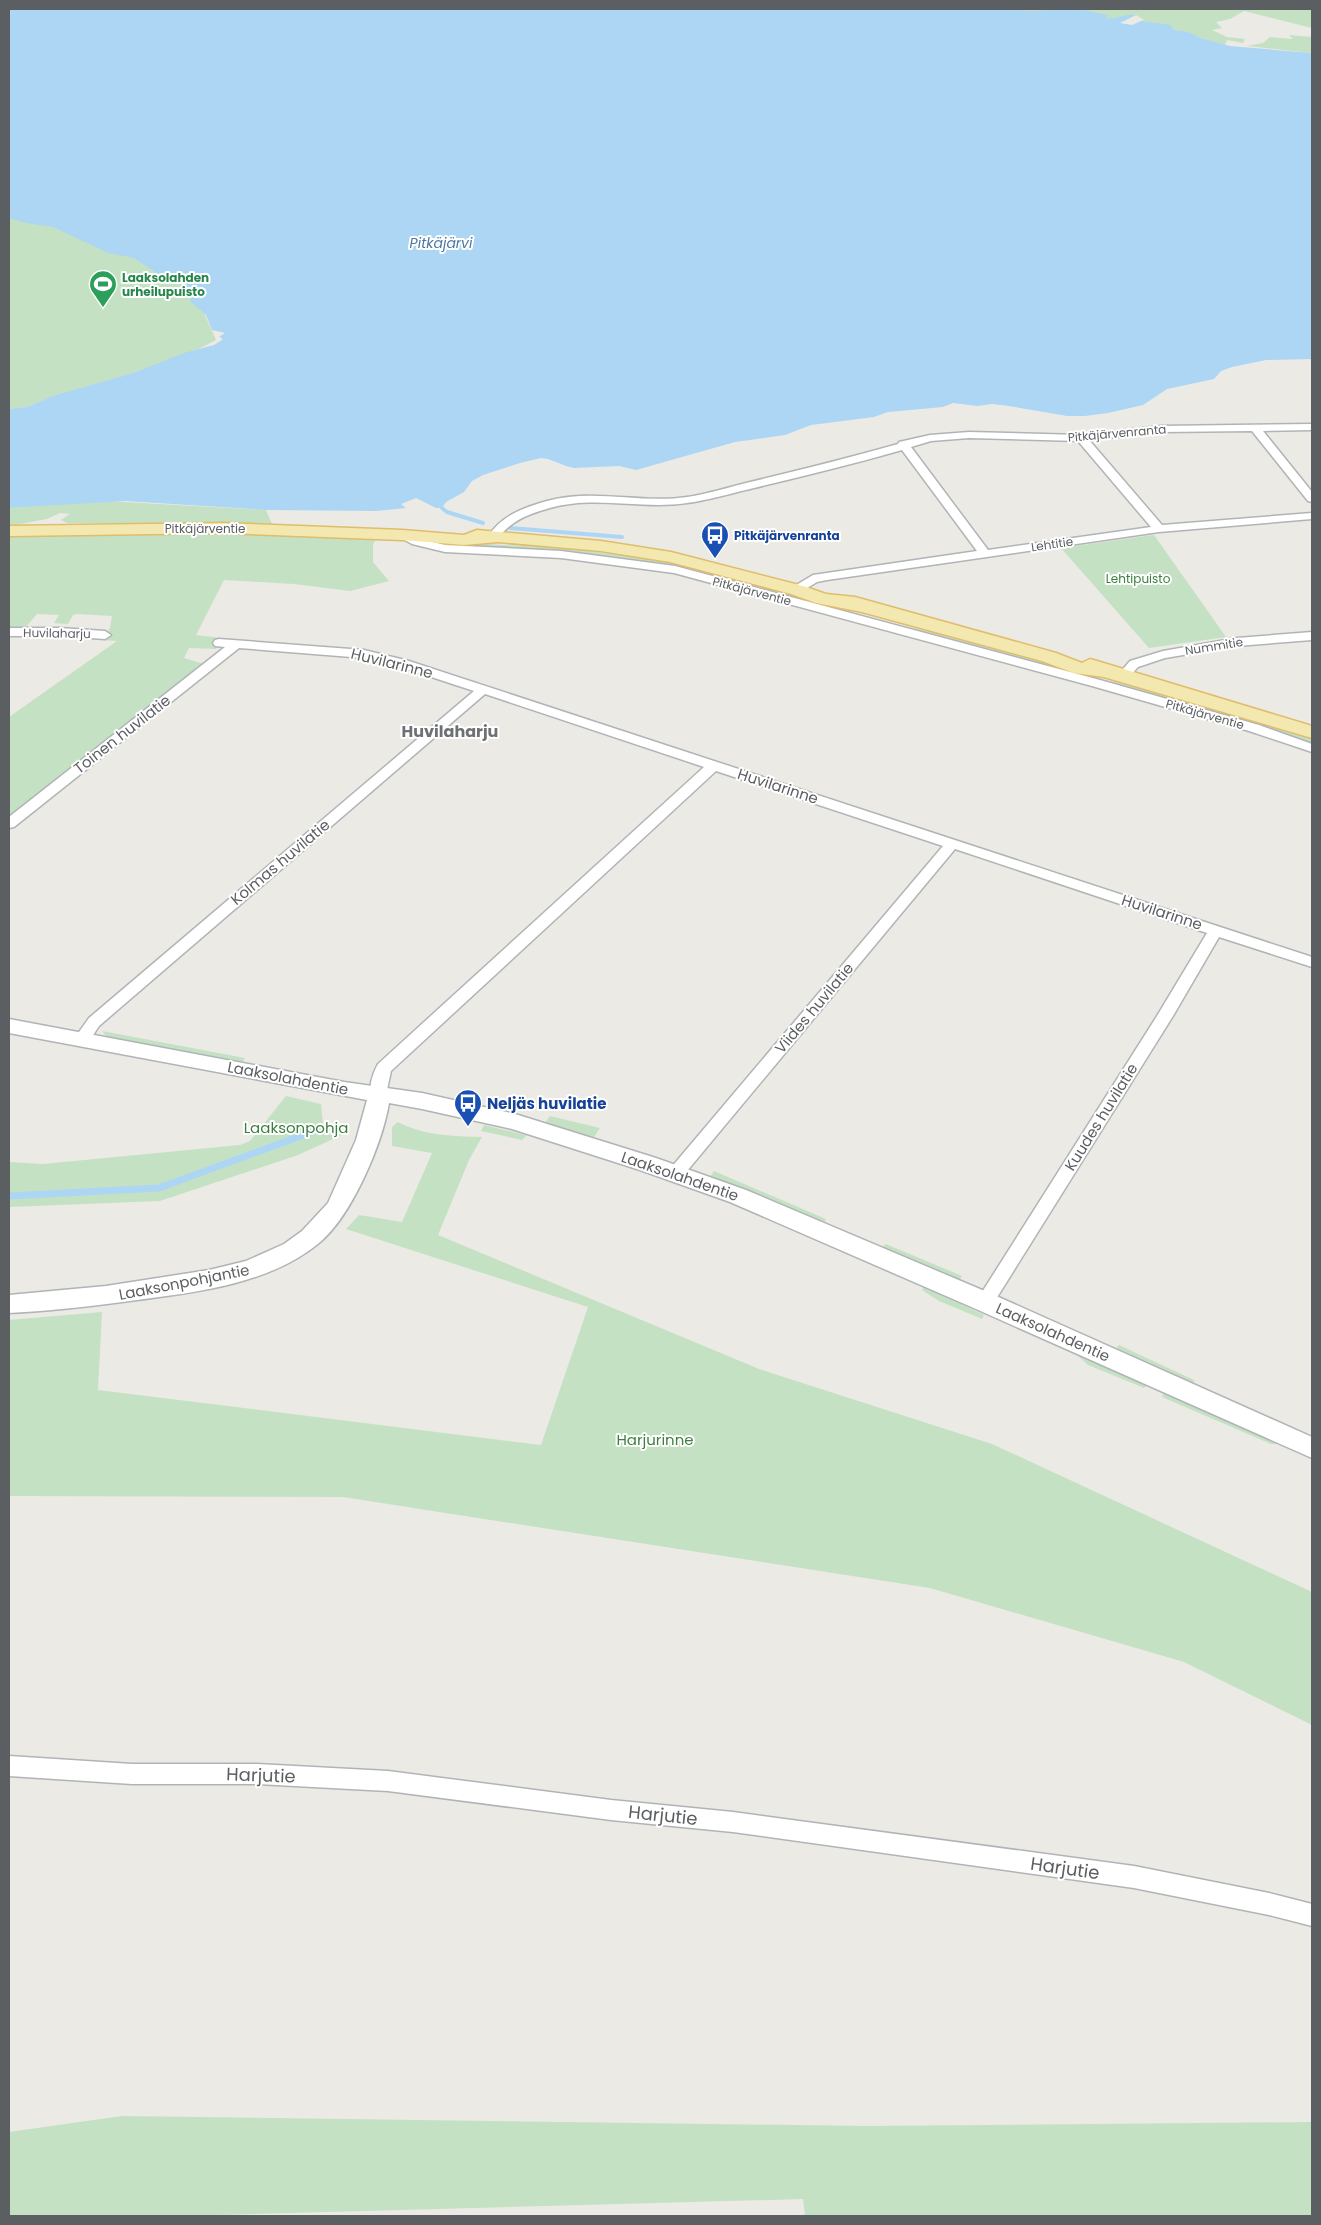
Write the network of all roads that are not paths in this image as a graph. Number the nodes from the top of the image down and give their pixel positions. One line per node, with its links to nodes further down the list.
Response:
1 (1312, 427): 2 (street, Pitkäjärvenranta)
2 (1255, 428): 3 (street, Pitkäjärvenranta); 5 (street)
3 (1081, 438): 4 (street, Pitkäjärvenranta); 7 (street)
4 (903, 444): 10 (street, Pitkäjärvenranta); 11 (street)
5 (1312, 499)
6 (1312, 516): 7 (street, Lehtitie)
7 (1159, 529): 11 (street, Lehtitie)
8 (9, 531): 9 (main road, Pitkäjärventie)
9 (402, 534): 10 (main road, Pitkäjärventie); 18 (street, Pitkäjärventie)
10 (492, 538): 12 (main road, Pitkäjärventie)
11 (984, 553): 12 (street, Lehtitie)
12 (797, 590): 18 (main road, Pitkäjärventie)
13 (9, 632): 14 (street, Huvilaharju)
14 (105, 635)
15 (1312, 636): 18 (street, Nummitie)
16 (220, 643): 17 (street)
17 (236, 644): 19 (street, Huvilarinne); 23 (street, Toinen huvilatie)
18 (1108, 677): 20 (main road, Pitkäjärventie); 21 (street, Pitkäjärventie)
19 (482, 690): 22 (street, Huvilarinne); 28 (street, Kolmas huvilatie)
20 (1312, 732)
21 (1312, 748)
22 (714, 765): 24 (street, Huvilarinne); 29 (street)
23 (9, 824)
24 (953, 843): 25 (street, Huvilarinne); 30 (street, Viides huvilatie)
25 (1216, 930): 26 (street, Huvilarinne); 31 (street, Kuudes huvilatie)
26 (1312, 962)
27 (9, 1026): 28 (street, Laaksolahdentie)
28 (82, 1039): 29 (street, Laaksolahdentie)
29 (379, 1095): 30 (street, Laaksolahdentie); 32 (street, Laaksonpohjantie)
30 (676, 1173): 31 (street, Laaksolahdentie)
31 (985, 1302): 33 (street, Laaksolahdentie)
32 (9, 1304)
33 (1312, 1448)
34 (9, 1766): 35 (street, Harjutie)
35 (1312, 1915)

